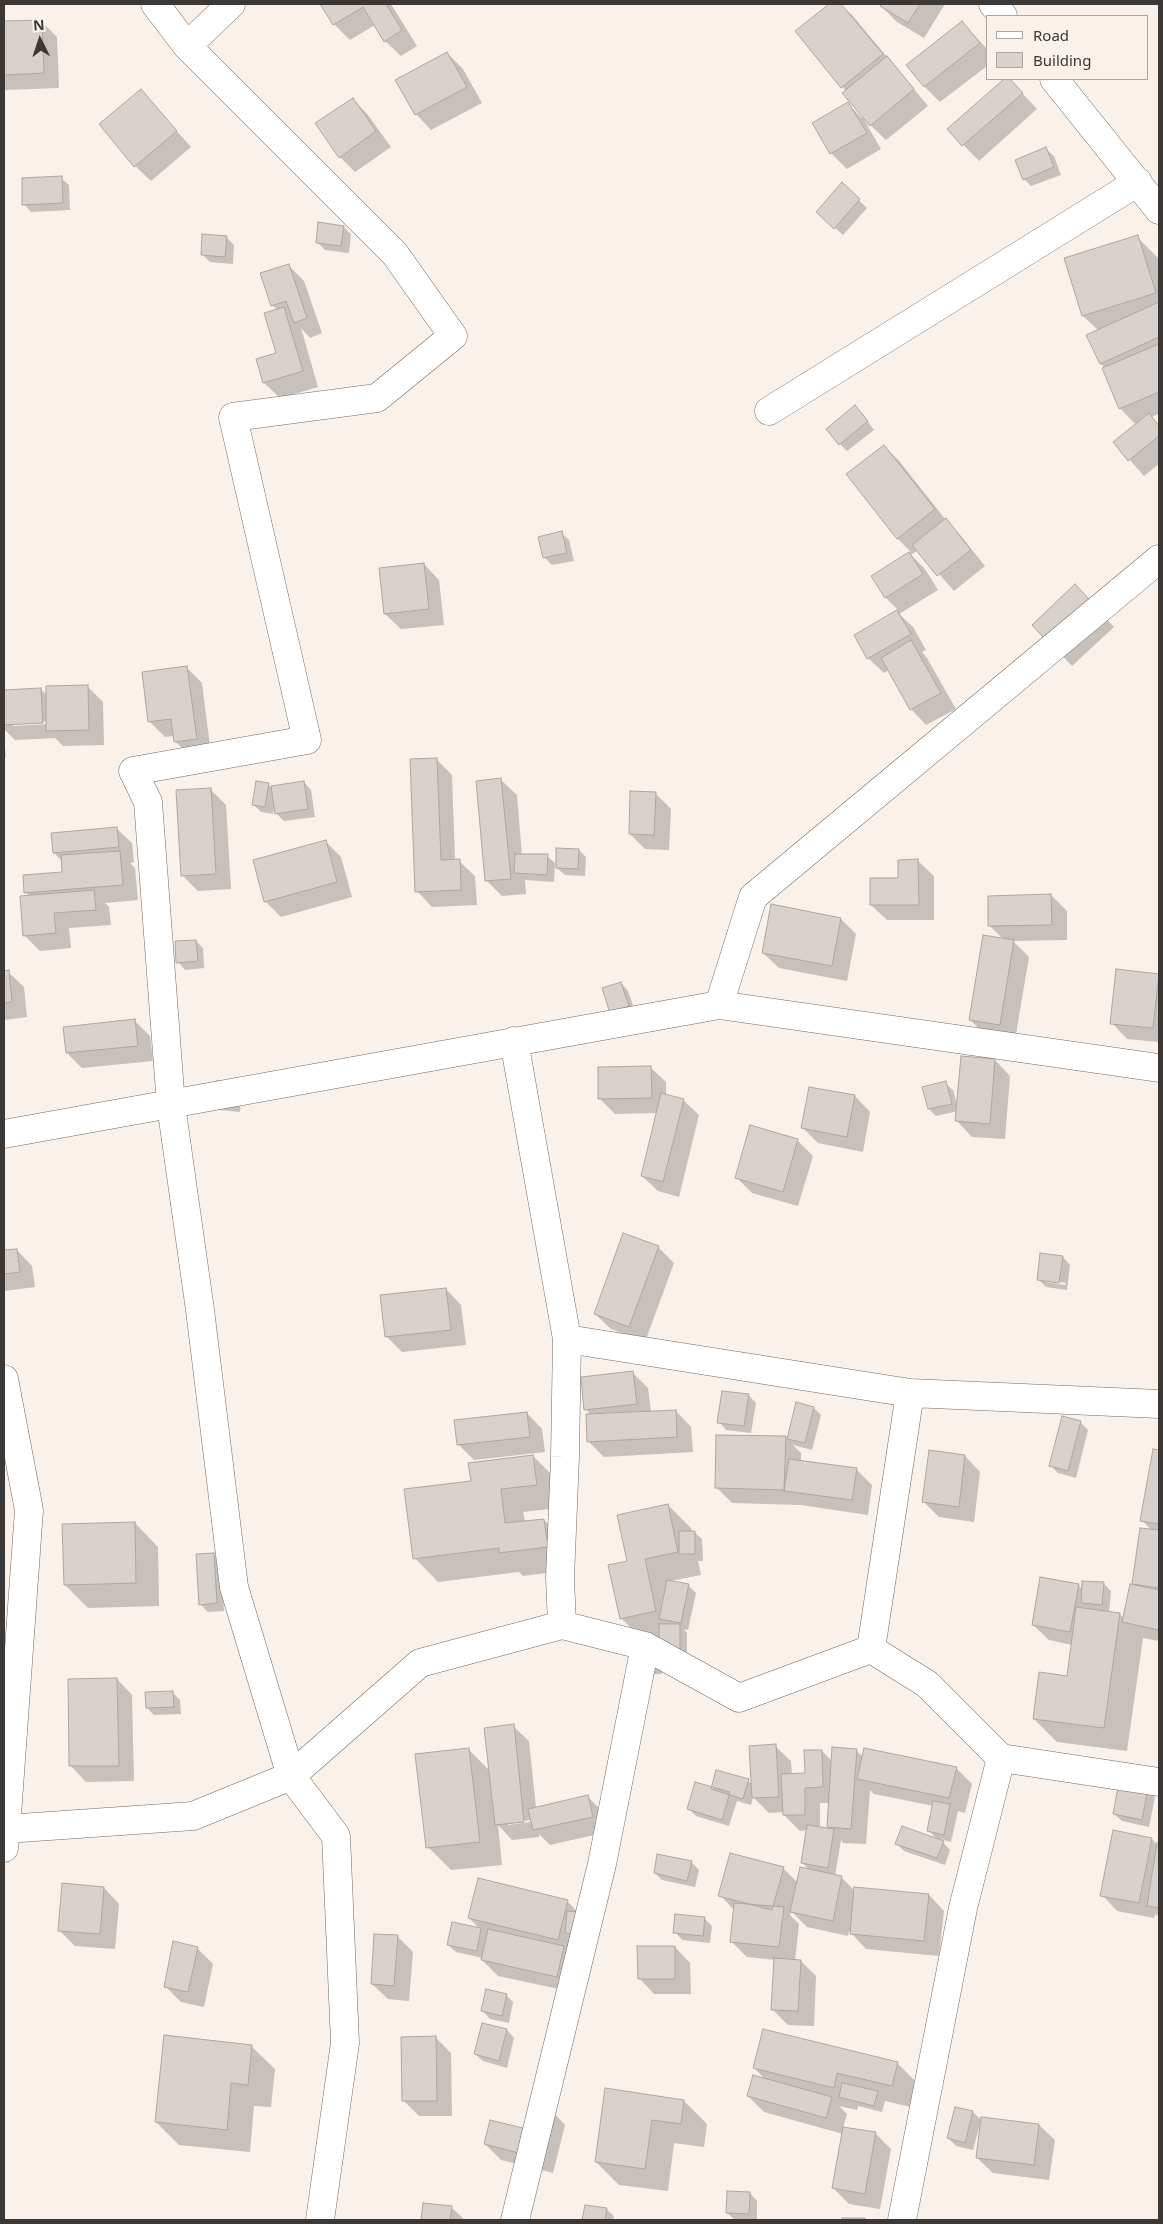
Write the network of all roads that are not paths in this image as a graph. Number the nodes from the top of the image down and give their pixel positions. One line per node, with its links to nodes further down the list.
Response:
1 (155, 4): 5 (street)
2 (231, 4): 5 (street)
3 (993, 4): 4 (street)
4 (1003, 15)
5 (187, 46): 14 (street)
6 (1055, 80): 7 (street)
7 (1138, 182): 8 (street); 9 (street)
8 (1159, 210)
9 (769, 411)
10 (1159, 559): 11 (street)
11 (719, 1005): 12 (street); 13 (street)
12 (514, 1041): 14 (street); 16 (street)
13 (1159, 1068)
14 (171, 1105): 15 (street); 24 (street)
15 (4, 1134)
16 (567, 1339): 18 (street); 20 (street)
17 (4, 1379): 26 (street)
18 (910, 1393): 19 (street); 22 (street)
19 (1159, 1404)
20 (562, 1625): 21 (street); 24 (street)
21 (646, 1646): 22 (street); 28 (street)
22 (870, 1649): 23 (street)
23 (1002, 1758): 25 (street); 29 (street)
24 (291, 1776): 26 (street); 27 (street)
25 (1159, 1782)
26 (5, 1838)
27 (320, 2220)
28 (515, 2220)
29 (902, 2220)

